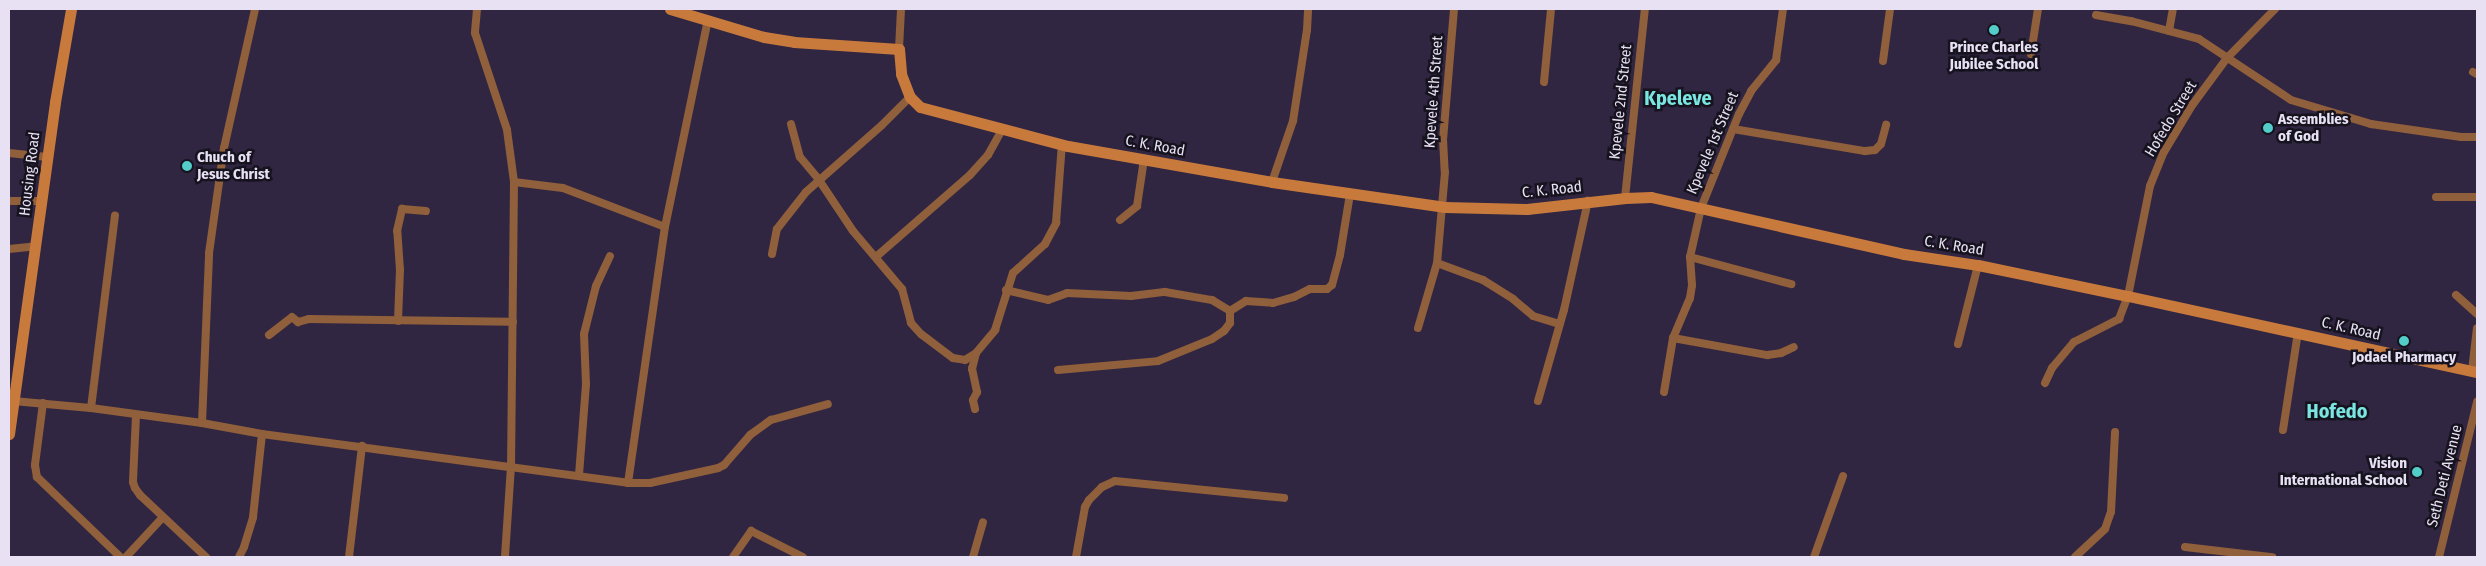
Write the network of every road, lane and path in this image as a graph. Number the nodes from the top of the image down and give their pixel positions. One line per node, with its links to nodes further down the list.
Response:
1 (71, 9): 31 (street, Housing Road)
2 (255, 9): 86 (street)
3 (477, 9): 34 (street)
4 (670, 9): 16 (street)
5 (901, 9): 18 (street)
6 (1308, 9): 35 (street)
7 (1454, 9): 43 (street, Kpevele 4th Street)
8 (1551, 9): 22 (street)
9 (1645, 9): 39 (street, Kpevele 2nd Street)
10 (1783, 9): 27 (street, Kpevele 1st Street)
11 (1890, 9): 21 (street)
12 (2038, 9): 19 (street)
13 (2172, 9): 17 (street)
14 (2276, 9): 20 (street, Hofedo Street)
15 (2096, 15): 17 (street)
16 (708, 20): 18 (street); 48 (street)
17 (2169, 31): 20 (street)
18 (899, 50): 23 (street)
19 (2031, 54)
20 (2227, 58): 28 (street); 59 (street, Hofedo Street)
21 (1883, 61)
22 (1544, 82)
23 (910, 97): 26 (street, C. K. Road); 33 (street)
24 (791, 124): 33 (street)
25 (1886, 125): 27 (street)
26 (1003, 128): 29 (street, C. K. Road); 53 (street)
27 (1733, 129): 44 (street, Kpevele 1st Street)
28 (2477, 137)
29 (1062, 144): 32 (street, C. K. Road); 58 (street)
30 (9, 153): 31 (street)
31 (47, 157): 40 (street, Housing Road)
32 (1144, 159): 35 (street, C. K. Road); 47 (street)
33 (820, 180): 51 (street); 53 (street)
34 (514, 182): 48 (street); 64 (street)
35 (1272, 182): 36 (street, C. K. Road)
36 (1350, 194): 43 (street, C. K. Road); 61 (street)
37 (2436, 196): 38 (street)
38 (2477, 197)
39 (1626, 198): 42 (street, C. K. Road); 44 (street, C. K. Road)
40 (42, 200): 41 (street); 49 (street, Housing Road)
41 (9, 201)
42 (1588, 201): 43 (street, C. K. Road); 65 (street)
43 (1441, 206): 55 (street, Kpevele 4th Street)
44 (1701, 208): 54 (street, Kpevele 1st Street); 56 (street, C. K. Road)
45 (426, 211): 63 (street)
46 (115, 215): 83 (street)
47 (1120, 220)
48 (665, 227): 95 (street)
49 (36, 246): 50 (street); 78 (street, Housing Road)
50 (9, 249)
51 (772, 254)
52 (610, 256): 93 (street)
53 (876, 256): 73 (street)
54 (1690, 257): 57 (street); 70 (street, Kpevele 1st Street)
55 (1437, 263): 65 (street); 66 (street, Kpevele 4th Street)
56 (1978, 265): 59 (street, C. K. Road); 71 (street)
57 (1791, 284)
58 (1006, 290): 61 (street); 73 (street)
59 (2128, 296): 68 (street, C. K. Road); 76 (street, Hofedo Street)
60 (2456, 296): 62 (street)
61 (1230, 310): 74 (street)
62 (2477, 314)
63 (398, 321): 64 (street); 69 (street)
64 (514, 322): 92 (street)
65 (1560, 324): 79 (street)
66 (1418, 328)
67 (2477, 328): 75 (street)
68 (2298, 332): 75 (street, C. K. Road); 88 (street)
69 (269, 335)
70 (1674, 338): 72 (street); 77 (street, Kpevele 1st Street)
71 (1958, 344)
72 (1794, 347)
73 (976, 353): 84 (street)
74 (1058, 370)
75 (2475, 372)
76 (2045, 383)
77 (1664, 392)
78 (14, 401): 81 (street); 87 (street, Housing Road)
79 (1538, 401)
80 (2477, 402): 113 (street, Seth Deti Avenue)
81 (43, 403): 83 (street); 100 (street)
82 (828, 404): 95 (street)
83 (91, 408): 85 (street)
84 (974, 409)
85 (136, 415): 86 (street); 97 (street)
86 (202, 423): 90 (street)
87 (9, 428)
88 (2283, 430)
89 (2114, 432): 111 (street)
90 (262, 434): 91 (street); 103 (street)
91 (362, 446): 92 (street); 104 (street)
92 (511, 466): 93 (street); 105 (street)
93 (579, 475): 95 (street)
94 (1843, 476): 110 (street)
95 (628, 482)
96 (1284, 498): 109 (street)
97 (163, 517): 101 (street); 102 (street)
98 (983, 522): 108 (street)
99 (2185, 547): 112 (street)
100 (120, 557)
101 (126, 557)
102 (206, 557)
103 (239, 557)
104 (349, 557)
105 (505, 557)
106 (733, 557): 107 (street)
107 (803, 557)
108 (973, 557)
109 (1076, 557)
110 (1814, 557)
111 (2075, 557)
112 (2272, 557)
113 (2439, 557)

